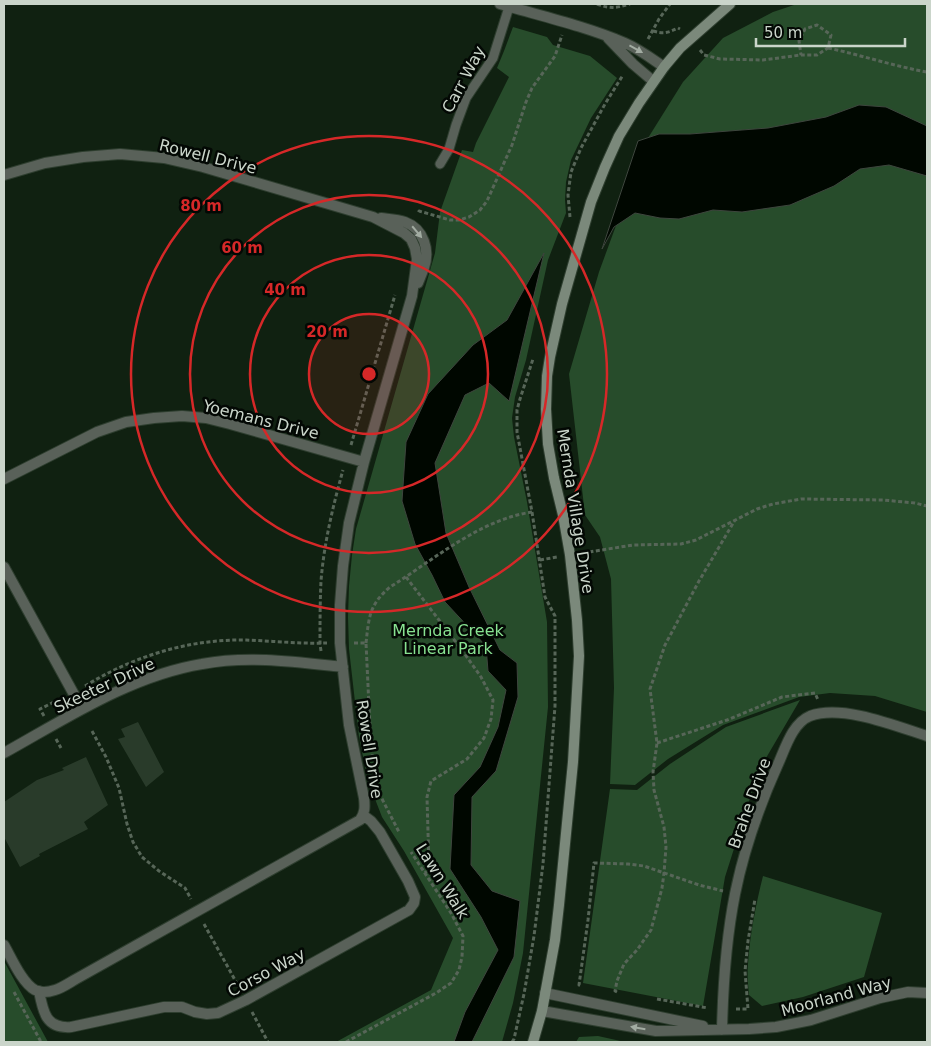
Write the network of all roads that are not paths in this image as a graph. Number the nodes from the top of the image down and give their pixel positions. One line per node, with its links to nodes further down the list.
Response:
1 (730, 4): 5 (street, Mernda Village Drive)
2 (504, 5): 3 (street); 7 (lane, Carr Way)
3 (529, 8): 4 (street)
4 (605, 36): 5 (street, one-way to 5); 6 (street)
5 (664, 67): 6 (street, Mernda Village Drive)
6 (653, 81): 19 (street, Mernda Village Drive)
7 (440, 164)
8 (4, 175): 9 (street, Rowell Drive)
9 (364, 462): 10 (street, Yoemans Drive); 12 (street, Rowell Drive)
10 (6, 479)
11 (4, 567): 13 (street)
12 (343, 667): 13 (street, Skeeter Drive); 16 (street, Rowell Drive)
13 (82, 709): 15 (street, Skeeter Drive)
14 (927, 736): 23 (street, Brahe Drive)
15 (4, 752)
16 (363, 815): 18 (street, Rowell Drive); 18 (street, Corso Way)
17 (4, 945): 18 (street)
18 (39, 991)
19 (545, 993): 21 (street, Mernda Village Drive); 22 (street, Moorland Way)
20 (927, 993): 23 (street, Moorland Way)
21 (542, 1011): 24 (street, Moorland Way, one-way to 21); 25 (street, Mernda Village Drive)
22 (656, 1016): 23 (street, Moorland Way); 24 (street)
23 (722, 1030): 24 (street, Moorland Way)
24 (656, 1031): 26 (street)
25 (533, 1042)
26 (658, 1042)

